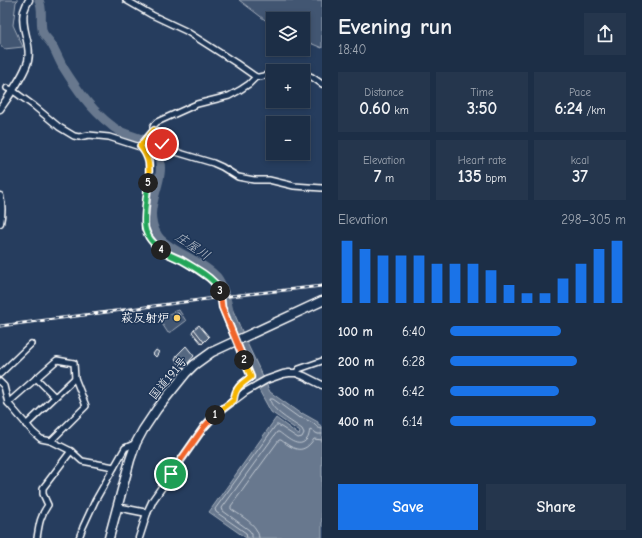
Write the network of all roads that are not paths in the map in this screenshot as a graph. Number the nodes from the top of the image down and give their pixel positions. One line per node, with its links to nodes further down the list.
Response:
1 (29, 0): 7 (street)
2 (126, 0): 5 (street)
3 (266, 76): 5 (street)
4 (310, 76): 6 (street)
5 (256, 77): 9 (street)
6 (322, 84)
7 (10, 89): 8 (street); 10 (street)
8 (0, 109)
9 (154, 130): 10 (street); 11 (street)
10 (140, 146): 15 (street)
11 (322, 188)
12 (0, 196): 13 (street)
13 (0, 223)
14 (322, 301): 15 (highway, 国道191号)
15 (240, 339): 25 (street); 29 (highway, 国道191号)
16 (31, 344): 19 (street)
17 (322, 361): 18 (street)
18 (296, 373): 23 (street); 25 (street)
19 (0, 374)
20 (36, 378): 21 (street); 24 (street); 26 (street)
21 (75, 378): 24 (street); 28 (street)
22 (0, 382): 26 (street)
23 (322, 385)
24 (55, 397): 27 (street)
25 (234, 400): 33 (street)
26 (8, 403): 27 (street)
27 (26, 425): 28 (street)
28 (50, 441): 30 (street)
29 (136, 443): 31 (street); 32 (highway, 国道191号)
30 (71, 451): 31 (street); 34 (street)
31 (114, 467): 35 (street)
32 (118, 507): 33 (street); 36 (highway, 国道191号)
33 (147, 513): 37 (street)
34 (37, 538)
35 (80, 538)
36 (109, 538)
37 (139, 538)

